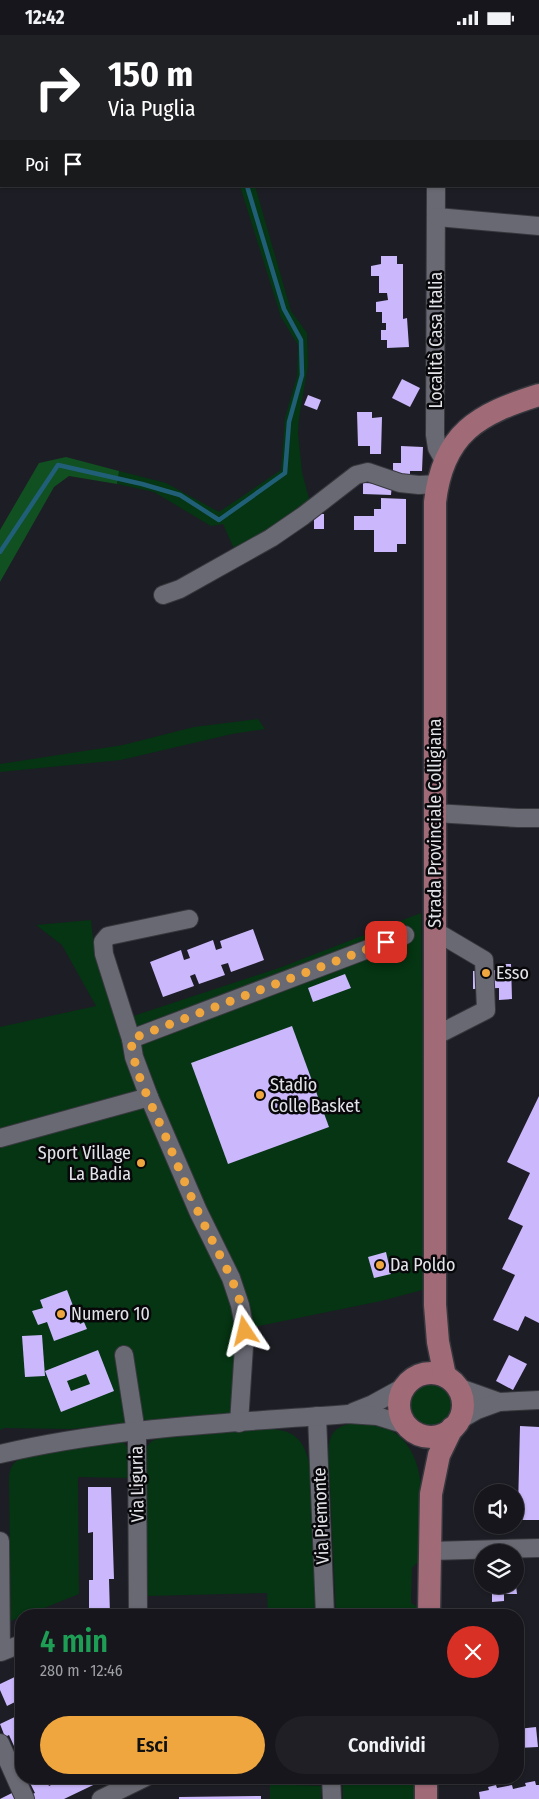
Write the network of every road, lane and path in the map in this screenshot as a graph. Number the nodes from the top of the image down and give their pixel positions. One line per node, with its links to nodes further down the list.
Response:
1 (436, 187): 2 (street, Località Casa Italia)
2 (437, 217): 3 (street); 5 (street, Località Casa Italia)
3 (539, 226)
4 (539, 395): 5 (main road, Strada Provinciale Colligiana)
5 (445, 462): 6 (main road, Strada Provinciale Colligiana)
6 (438, 484): 7 (street); 8 (main road, Strada Provinciale Colligiana)
7 (163, 595)
8 (435, 813): 9 (street); 11 (main road, Strada Provinciale Colligiana)
9 (539, 817)
10 (189, 919): 14 (street)
11 (435, 931): 13 (main road, Strada Provinciale Colligiana); 13 (street)
12 (405, 935): 14 (street)
13 (435, 1036): 17 (main road, Strada Provinciale Colligiana)
14 (131, 1039): 15 (street)
15 (149, 1097): 16 (street); 25 (street)
16 (0, 1138)
17 (435, 1305): 19 (main road, Strada Provinciale Colligiana); 20 (main road, Strada Provinciale Colligiana)
18 (124, 1355): 28 (street)
19 (451, 1381): 20 (main road); 22 (street); 26 (main road)
20 (409, 1382): 23 (street); 27 (main road)
21 (539, 1401): 22 (street)
22 (499, 1402): 26 (street)
23 (348, 1414): 24 (street); 27 (street)
24 (317, 1417): 25 (street); 35 (street, Via Piemonte)
25 (239, 1423): 28 (street)
26 (455, 1425): 27 (main road); 30 (main road)
27 (408, 1427): 30 (main road)
28 (135, 1431): 29 (street, Via Liguria); 34 (street, Via Liguria)
29 (0, 1454)
30 (432, 1494): 33 (main road)
31 (0, 1541): 37 (street)
32 (539, 1548): 33 (street)
33 (430, 1551): 36 (main road)
34 (138, 1609)
35 (325, 1609)
36 (429, 1609)
37 (15, 1647)
38 (0, 1743): 39 (street)
39 (11, 1773)
40 (17, 1784): 44 (street)
41 (132, 1784): 45 (street)
42 (331, 1784): 46 (street)
43 (426, 1784): 47 (main road)
44 (25, 1799)
45 (101, 1799)
46 (332, 1799)
47 (426, 1799)

